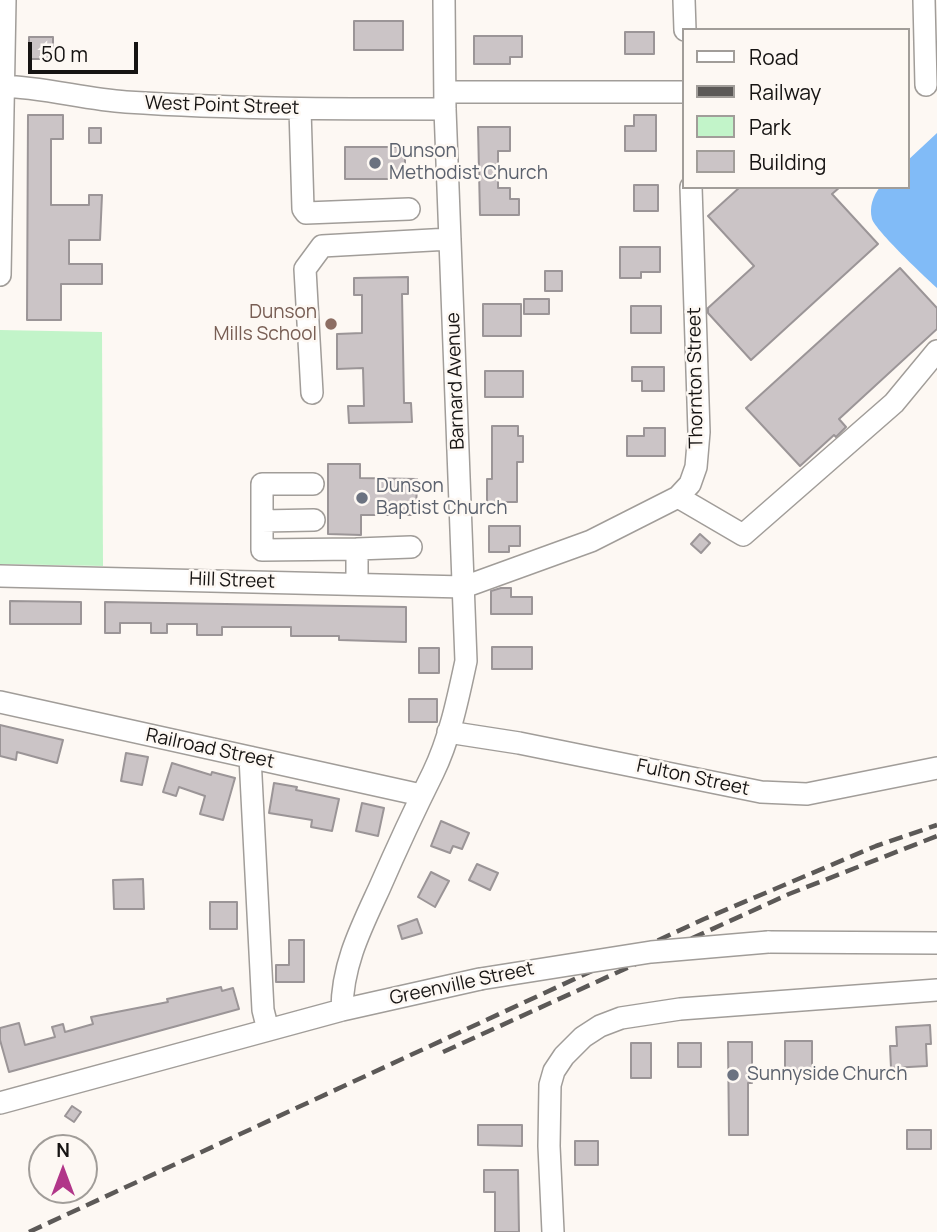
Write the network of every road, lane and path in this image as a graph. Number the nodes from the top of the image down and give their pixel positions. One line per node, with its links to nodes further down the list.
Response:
1 (5, 0): 7 (street)
2 (444, 0): 9 (street, Barnard Avenue)
3 (684, 0): 5 (street)
4 (924, 0): 6 (street)
5 (685, 28)
6 (923, 85)
7 (2, 86): 10 (street, West Point Street); 14 (street)
8 (682, 92): 9 (street, West Point Street)
9 (445, 100): 10 (street, West Point Street); 13 (street, Barnard Avenue)
10 (300, 109): 12 (street)
11 (691, 189): 18 (street, Thornton Street)
12 (409, 209)
13 (450, 239): 16 (street); 25 (street, Barnard Avenue)
14 (0, 275)
15 (937, 351): 18 (street)
16 (312, 393)
17 (313, 484): 20 (street)
18 (678, 498): 25 (street)
19 (314, 520): 20 (street)
20 (262, 521): 22 (street)
21 (411, 547): 22 (street)
22 (357, 549): 24 (street)
23 (0, 576): 24 (street, Hill Street)
24 (358, 584): 25 (street, Hill Street)
25 (464, 587): 27 (street, Barnard Avenue)
26 (0, 702): 28 (street, Railroad Street)
27 (448, 732): 29 (street, Fulton Street); 30 (street, Barnard Avenue)
28 (250, 757): 30 (street, Railroad Street); 34 (street)
29 (937, 768)
30 (421, 795): 33 (street, Barnard Avenue)
31 (937, 943): 33 (street, Greenville Street, bridge)
32 (937, 990): 36 (street)
33 (342, 1010): 34 (street, Greenville Street)
34 (268, 1030): 35 (street, Greenville Street)
35 (0, 1103)
36 (553, 1232)

